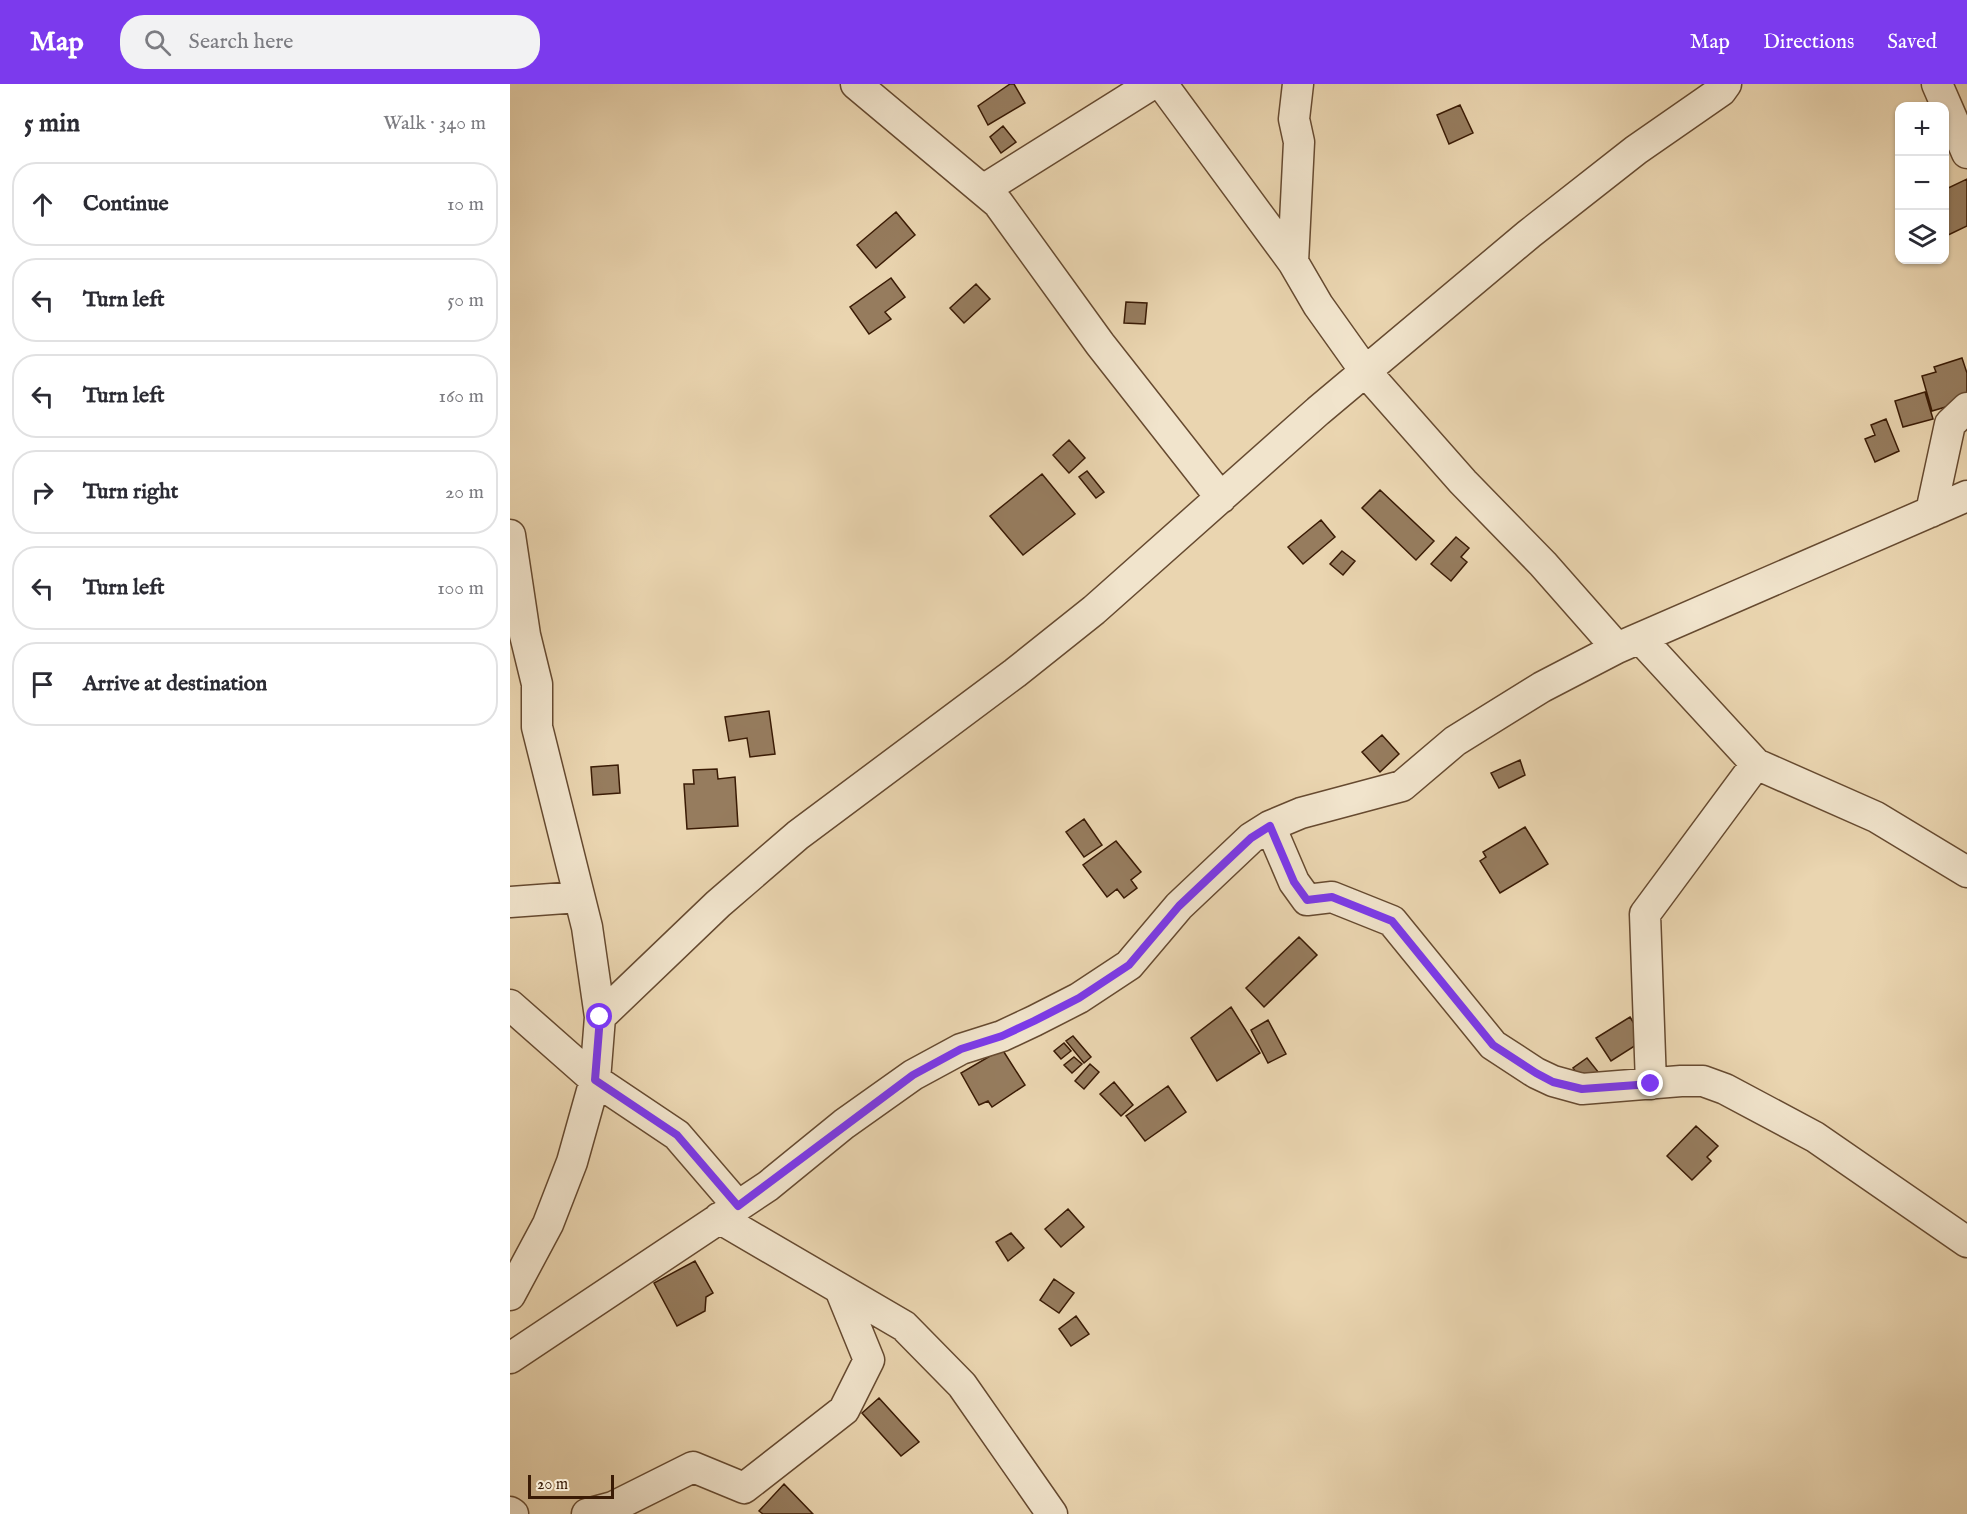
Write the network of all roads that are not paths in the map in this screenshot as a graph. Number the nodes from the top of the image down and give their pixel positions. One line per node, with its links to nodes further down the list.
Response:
1 (856, 84): 8 (street)
2 (1152, 84): 8 (street)
3 (1162, 84): 9 (street)
4 (1298, 84): 9 (street)
5 (1726, 84): 10 (street)
6 (1937, 84): 7 (street)
7 (1967, 153)
8 (983, 190): 13 (street)
9 (1293, 262): 10 (street)
10 (1365, 371): 13 (street); 16 (street)
11 (1967, 408): 14 (street)
12 (1967, 496): 14 (street)
13 (1221, 498): 23 (street)
14 (1931, 512): 16 (street)
15 (510, 535): 20 (street)
16 (1629, 643): 17 (street); 18 (street)
17 (1756, 764): 19 (street); 25 (street)
18 (1270, 826): 25 (street); 26 (street)
19 (1967, 872)
20 (579, 897): 21 (street); 23 (street)
21 (510, 902)
22 (510, 1005): 24 (street)
23 (600, 1017): 24 (street)
24 (595, 1080): 26 (street); 29 (street)
25 (1651, 1084): 27 (street)
26 (728, 1212): 28 (street); 30 (street)
27 (1967, 1242)
28 (840, 1288): 31 (street); 32 (street)
29 (510, 1295)
30 (510, 1358)
31 (587, 1514)
32 (1053, 1514)

